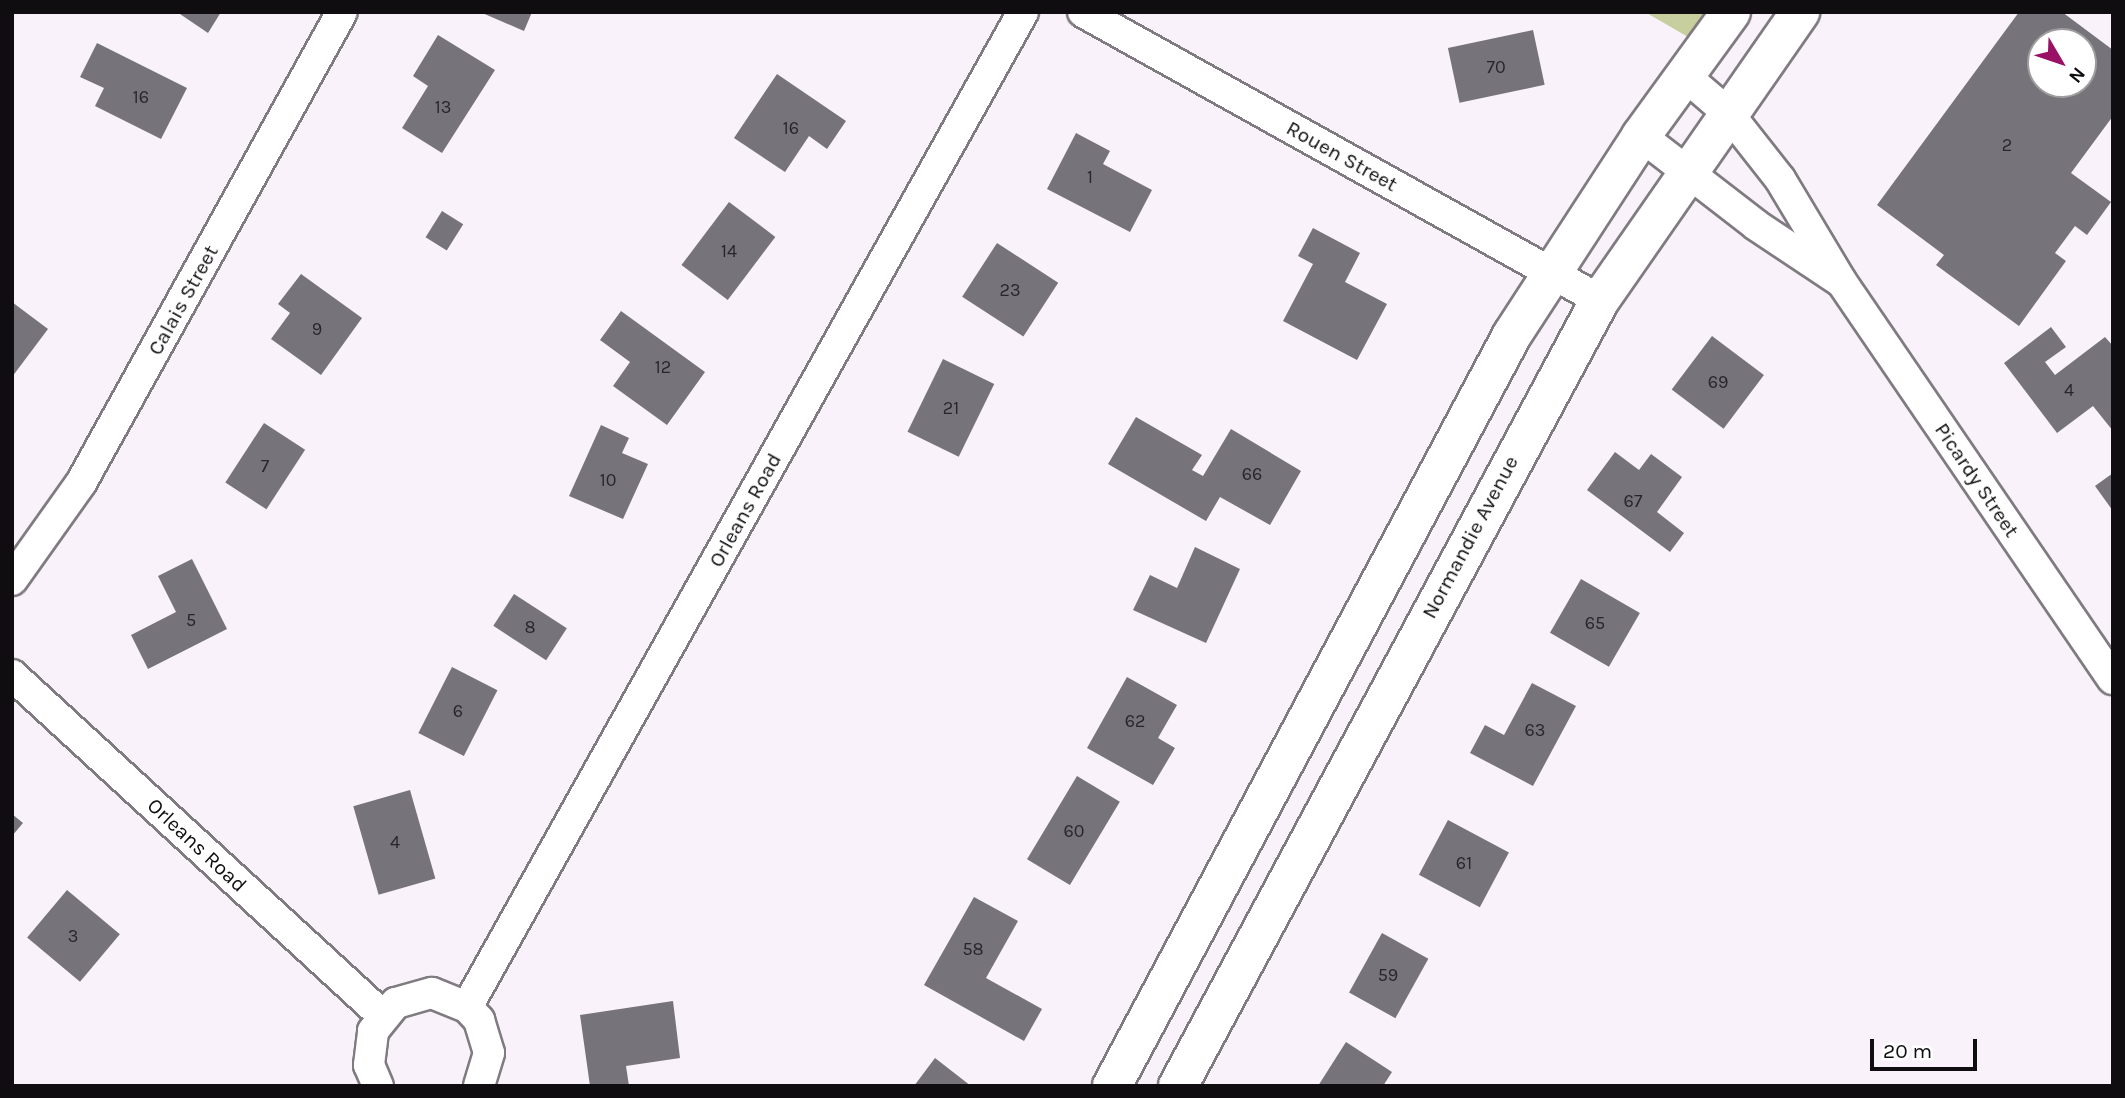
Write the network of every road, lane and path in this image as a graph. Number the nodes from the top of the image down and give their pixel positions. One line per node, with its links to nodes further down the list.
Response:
1 (342, 12): 13 (street, Calais Street)
2 (1023, 12): 16 (street, Orleans Road)
3 (1083, 12): 10 (street, Rouen Street)
4 (1731, 12): 6 (street)
5 (1800, 12): 7 (street, Normandie Avenue)
6 (1685, 76): 7 (street, Picardy Street); 8 (street)
7 (1728, 113): 9 (street, Normandie Avenue); 11 (street, Picardy Street)
8 (1641, 136): 9 (street, Picardy Street); 10 (street)
9 (1687, 169): 11 (street, Picardy Street); 12 (street, Normandie Avenue)
10 (1550, 272): 12 (street, Rouen Street); 20 (street)
11 (1841, 281): 15 (street, Picardy Street)
12 (1600, 300): 21 (street, Normandie Avenue)
13 (12, 580)
14 (12, 675): 17 (street, Orleans Road)
15 (2113, 679)
16 (467, 1007): 17 (street); 19 (street)
17 (382, 1016): 18 (street)
18 (378, 1086)
19 (479, 1086)
20 (1112, 1086)
21 (1178, 1086)

